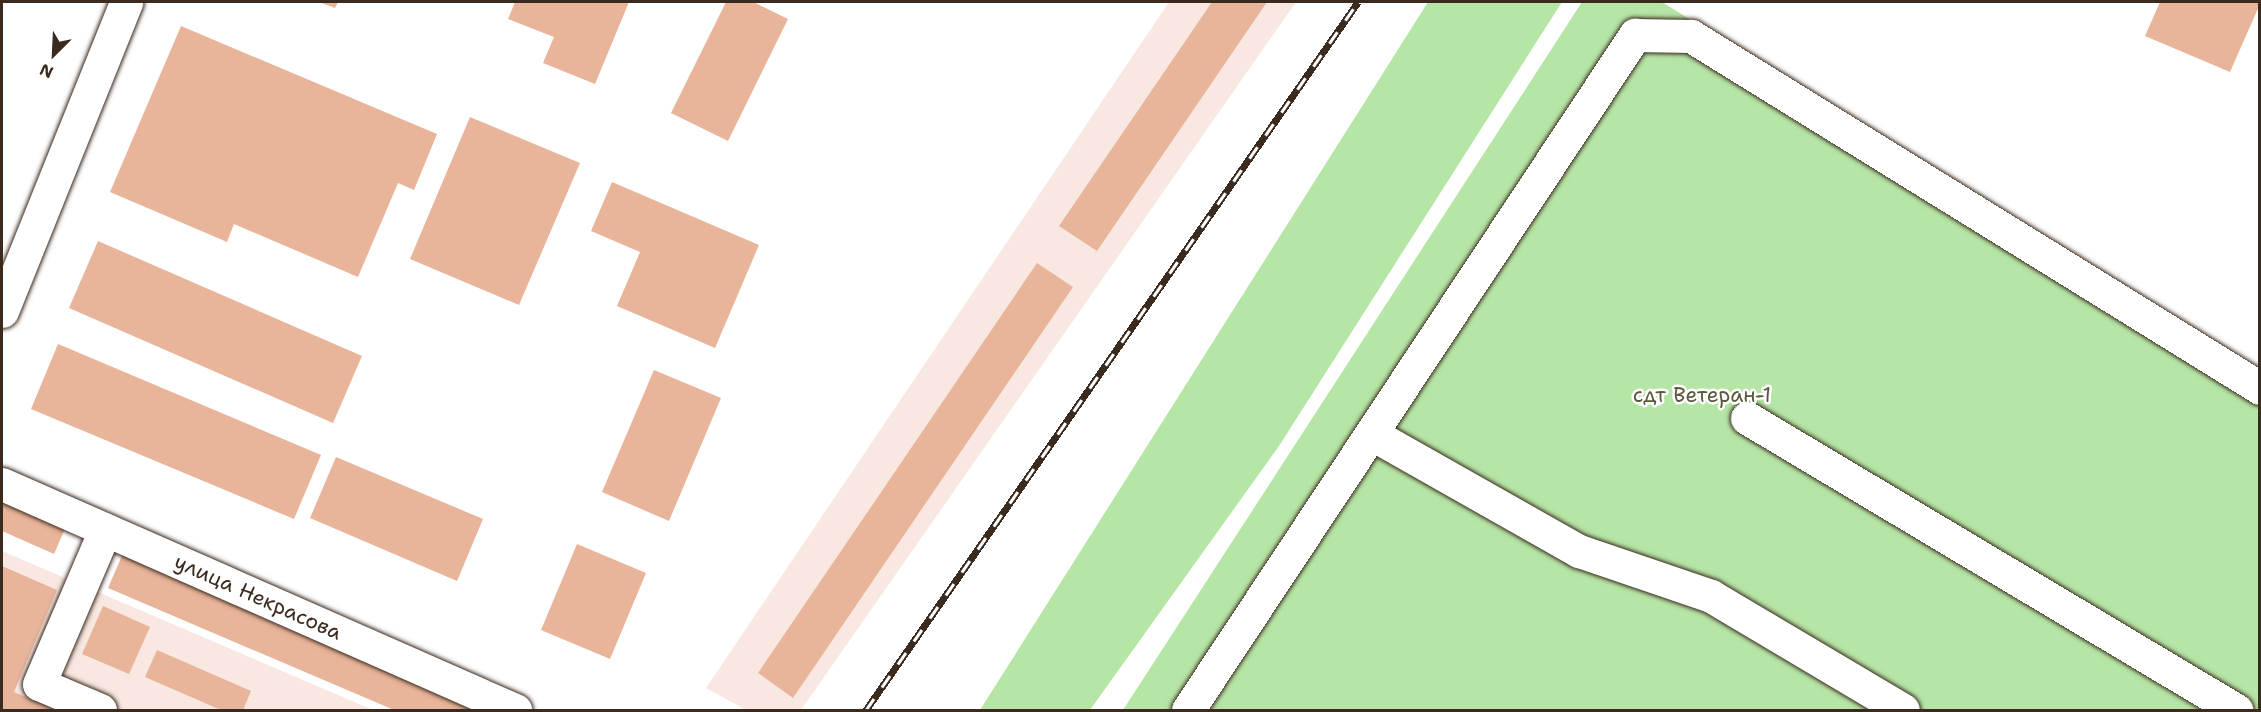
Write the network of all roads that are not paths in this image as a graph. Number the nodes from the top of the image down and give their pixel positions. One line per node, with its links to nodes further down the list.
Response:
1 (126, 2): 2 (street)
2 (2, 311)
3 (2259, 388): 5 (street)
4 (1747, 418): 12 (street)
5 (1372, 434): 10 (street); 11 (street)
6 (2, 484): 7 (street, улица Некрасова)
7 (105, 530): 8 (street); 9 (street, улица Некрасова)
8 (100, 711)
9 (515, 711)
10 (1188, 711)
11 (1903, 711)
12 (2236, 711)

